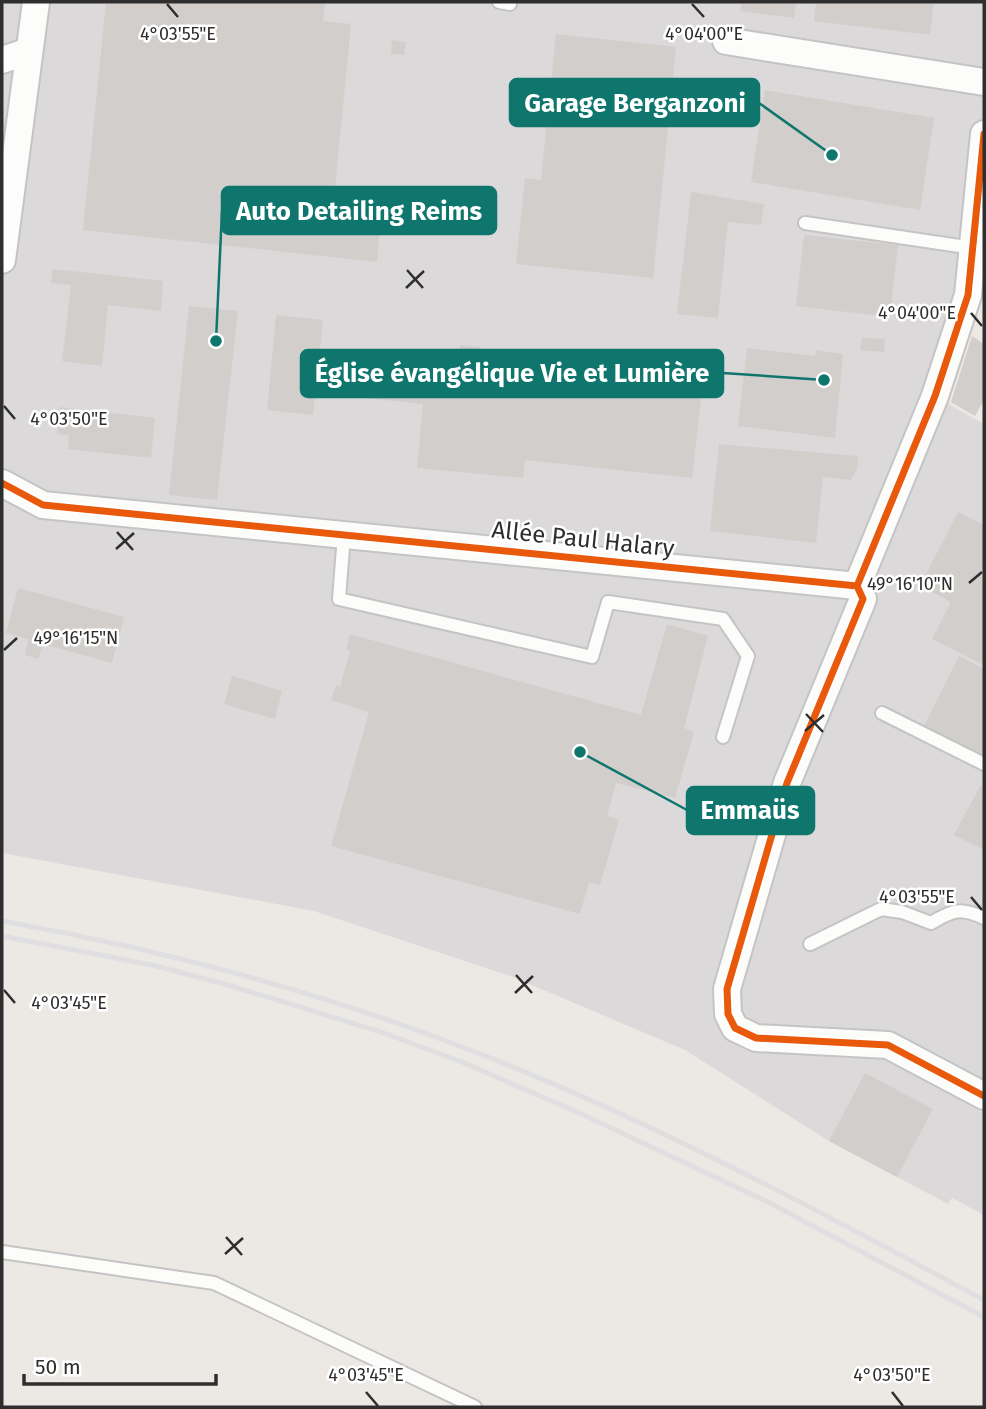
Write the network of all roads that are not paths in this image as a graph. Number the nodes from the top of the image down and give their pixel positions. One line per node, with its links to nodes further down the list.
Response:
1 (36, 2): 3 (street)
2 (726, 41): 5 (street)
3 (29, 51): 4 (street); 7 (street)
4 (2, 60)
5 (984, 82)
6 (984, 134): 9 (street)
7 (7, 174): 10 (street)
8 (805, 223): 9 (lane)
9 (973, 248): 11 (street)
10 (2, 260)
11 (976, 300): 14 (street)
12 (2, 483): 13 (street, Allée Paul Halary)
13 (344, 535): 14 (street, Allée Paul Halary); 16 (lane)
14 (857, 586): 20 (street)
15 (882, 713): 17 (lane)
16 (723, 737)
17 (984, 764)
18 (984, 918): 19 (lane)
19 (810, 944)
20 (984, 1097)
21 (2, 1252): 22 (lane)
22 (475, 1407)

